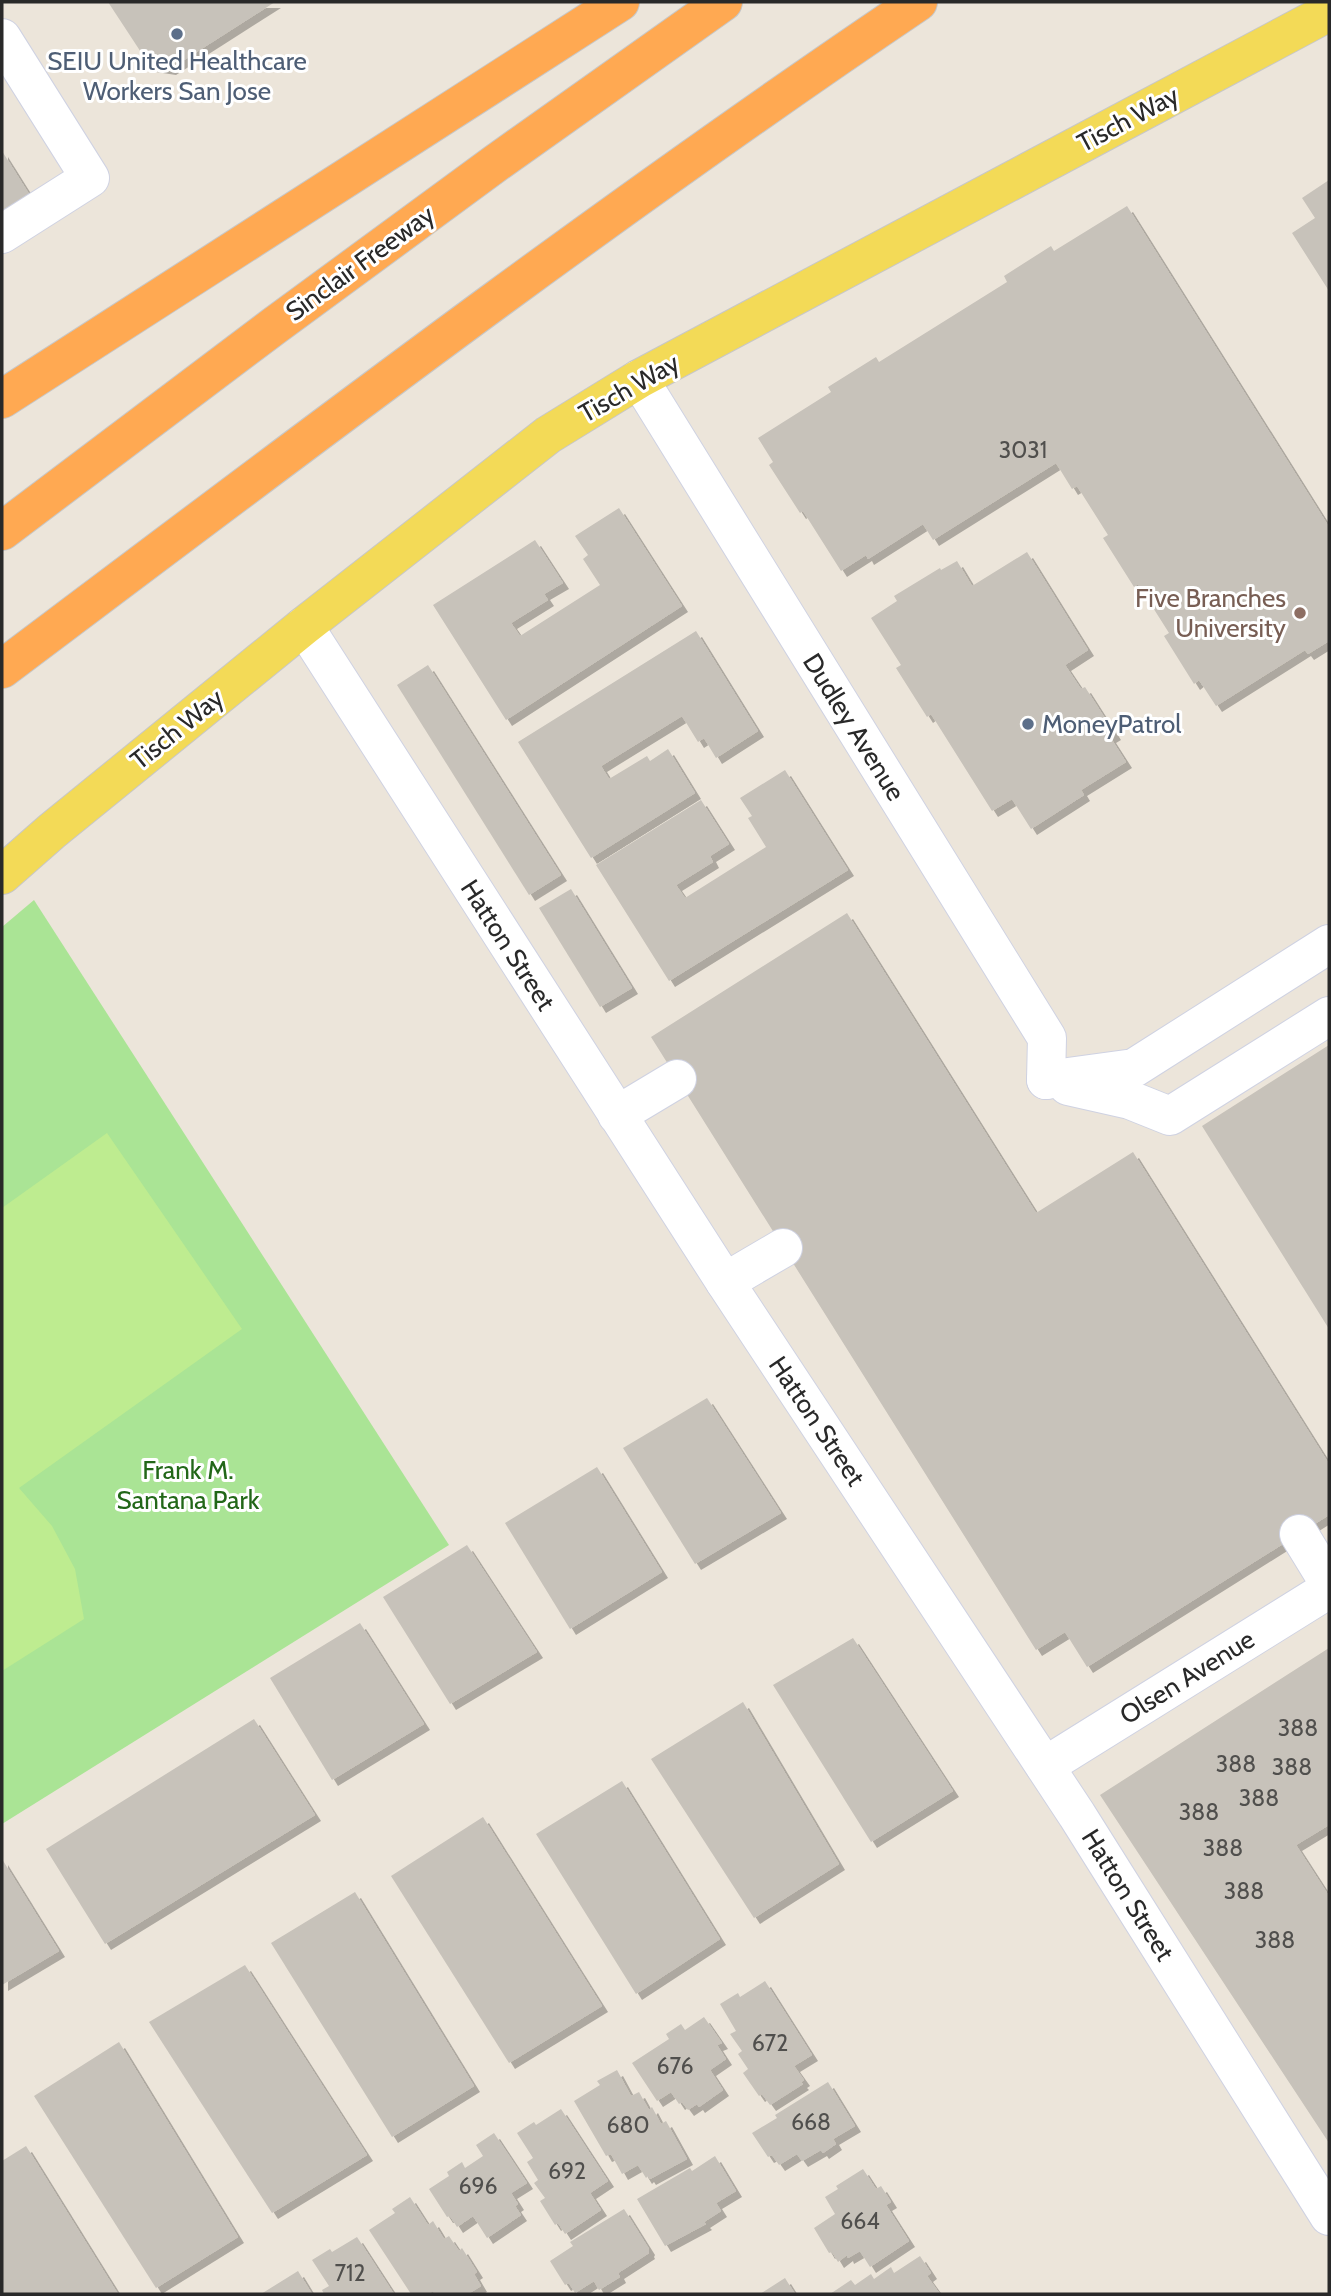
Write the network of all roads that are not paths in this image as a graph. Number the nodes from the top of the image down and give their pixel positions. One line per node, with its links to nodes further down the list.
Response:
1 (620, 2): 8 (highway)
2 (723, 2): 9 (highway, Sinclair Freeway)
3 (918, 2): 11 (highway)
4 (1329, 12): 7 (main road, Tisch Way)
5 (2, 38): 6 (street)
6 (2, 234)
7 (639, 379): 10 (main road, Tisch Way); 16 (street, Dudley Avenue)
8 (2, 399)
9 (2, 531)
10 (304, 626): 12 (main road, Tisch Way); 17 (street, Hatton Street)
11 (2, 669)
12 (2, 875)
13 (1329, 944): 16 (street)
14 (1329, 1016): 16 (street)
15 (677, 1079): 17 (street)
16 (1046, 1080)
17 (617, 1115): 19 (street, Hatton Street)
18 (783, 1248): 19 (street)
19 (725, 1282): 23 (street, Hatton Street)
20 (1299, 1534): 21 (street)
21 (1329, 1583)
22 (1329, 1589): 23 (street, Olsen Avenue)
23 (1045, 1766): 24 (street, Hatton Street)
24 (1329, 2216)

